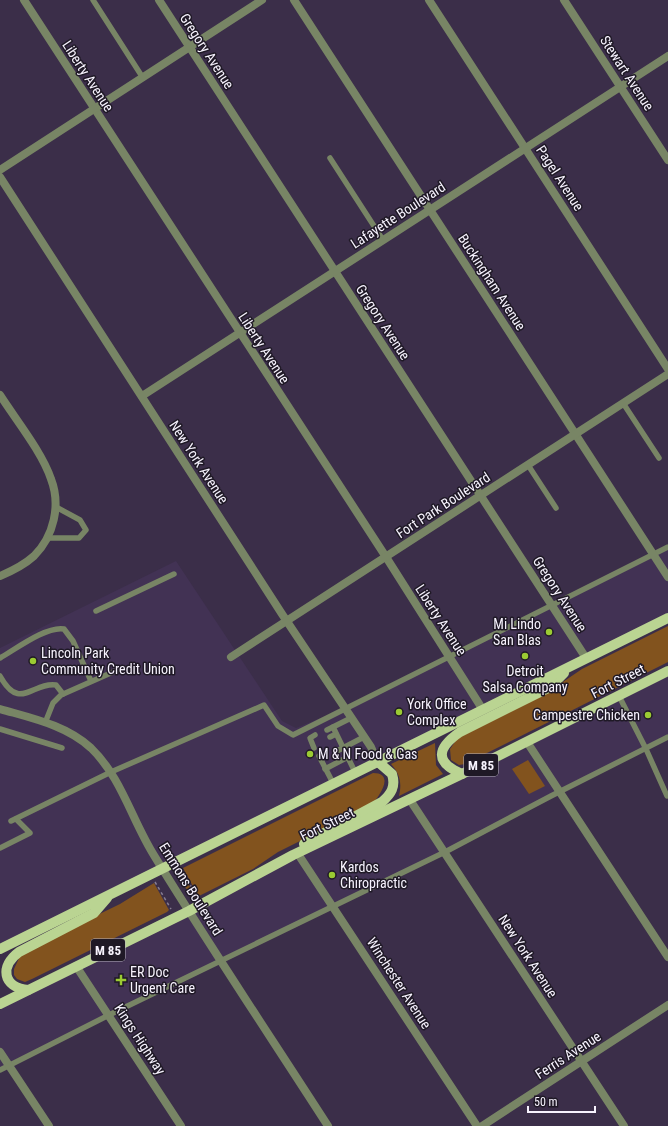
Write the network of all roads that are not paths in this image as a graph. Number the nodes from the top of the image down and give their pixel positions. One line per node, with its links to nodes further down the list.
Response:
1 (24, 0): 12 (street, Liberty Avenue)
2 (92, 0): 10 (lane)
3 (159, 0): 8 (street, Gregory Avenue)
4 (262, 0): 8 (street)
5 (294, 0): 18 (street, Buckingham Avenue)
6 (429, 0): 13 (street, Pagel Avenue)
7 (564, 0): 11 (street, Stewart Avenue)
8 (190, 48): 10 (street); 20 (street, Gregory Avenue)
9 (668, 56): 11 (street, Lafayette Boulevard)
10 (143, 78): 12 (street)
11 (620, 86): 13 (street, Lafayette Boulevard); 15 (street, Stewart Avenue)
12 (94, 109): 16 (street); 21 (street, Liberty Avenue)
13 (525, 148): 18 (street, Lafayette Boulevard); 22 (street, Pagel Avenue)
14 (330, 158): 19 (lane)
15 (668, 160)
16 (0, 170)
17 (0, 177): 25 (street, New York Avenue)
18 (430, 210): 19 (street, Lafayette Boulevard); 27 (street, Buckingham Avenue)
19 (383, 240): 20 (street, Lafayette Boulevard)
20 (334, 272): 21 (street, Lafayette Boulevard); 30 (street, Gregory Avenue)
21 (239, 333): 25 (street, Lafayette Boulevard); 36 (street, Liberty Avenue)
22 (668, 369)
23 (668, 374): 26 (street, Fort Park Boulevard)
24 (0, 395): 31 (street)
25 (142, 396): 43 (street, New York Avenue)
26 (623, 403): 27 (street, Fort Park Boulevard); 28 (lane)
27 (575, 434): 29 (street, Fort Park Boulevard); 35 (street, Buckingham Avenue)
28 (660, 458)
29 (528, 465): 30 (street, Fort Park Boulevard); 32 (lane)
30 (482, 496): 36 (street, Fort Park Boulevard); 40 (street, Gregory Avenue)
31 (56, 507): 33 (street); 33 (lane)
32 (556, 508)
33 (47, 538): 38 (street)
34 (668, 547): 35 (lane)
35 (653, 555): 39 (street, Buckingham Avenue); 40 (lane)
36 (386, 557): 43 (street, Fort Park Boulevard); 44 (street, Liberty Avenue)
37 (174, 574): 41 (lane)
38 (0, 576)
39 (668, 577)
40 (552, 604): 44 (lane); 47 (street, Gregory Avenue)
41 (96, 612)
42 (668, 618): 47 (main road)
43 (287, 621): 45 (street, Fort Park Boulevard); 55 (street, New York Avenue)
44 (449, 656): 55 (lane); 57 (street, Liberty Avenue)
45 (231, 657)
46 (0, 658): 52 (lane)
47 (586, 658): 49 (main road)
48 (122, 668): 52 (lane)
49 (568, 668): 57 (main road); 80 (main road)
50 (668, 671): 54 (main road, Fort Street / M 85)
51 (0, 676): 53 (lane)
52 (91, 681): 53 (lane)
53 (63, 694): 59 (lane)
54 (618, 696): 68 (main road, Fort Street / M 85); 72 (lane)
55 (345, 708): 58 (street, New York Avenue); 78 (lane)
56 (0, 709): 59 (street, Emmons Boulevard)
57 (483, 710): 76 (main road)
58 (351, 718): 60 (lane); 66 (street, New York Avenue)
59 (45, 723): 78 (street, Emmons Boulevard)
60 (333, 727): 62 (lane); 63 (lane)
61 (0, 729): 70 (lane)
62 (327, 730)
63 (336, 734): 65 (lane); 71 (lane)
64 (315, 735): 69 (lane)
65 (330, 737)
66 (364, 737): 71 (lane); 76 (street, New York Avenue)
67 (668, 737): 72 (lane)
68 (527, 742): 80 (main road, Fort Street / M 85); 82 (street)
69 (315, 745)
70 (62, 748)
71 (343, 748): 73 (lane); 75 (lane)
72 (646, 748): 82 (lane); 83 (lane)
73 (337, 751)
74 (321, 757): 77 (lane)
75 (348, 757): 77 (lane); 79 (lane)
76 (376, 761): 79 (main road); 87 (main road)
77 (325, 769): 81 (lane)
78 (111, 772): 85 (lane); 88 (street, Emmons Boulevard)
79 (355, 772): 81 (main road)
80 (462, 774): 84 (main road, Fort Street / M 85)
81 (333, 783): 88 (main road)
82 (560, 792): 86 (lane); 93 (street)
83 (667, 796)
84 (410, 800): 86 (street, New York Avenue); 87 (main road, Fort Street / M 85)
85 (0, 848)
86 (445, 852): 90 (lane); 101 (street, New York Avenue)
87 (296, 854): 90 (street, Winchester Avenue); 91 (main road, Fort Street / M 85)
88 (163, 869): 89 (main road); 91 (street, Emmons Boulevard)
89 (109, 895): 92 (main road); 96 (main road)
90 (333, 906): 94 (lane); 107 (street, Winchester Avenue)
91 (188, 910): 94 (street, Emmons Boulevard); 95 (main road, Fort Street / M 85)
92 (0, 949)
93 (668, 957)
94 (221, 960): 99 (lane); 106 (street, Emmons Boulevard)
95 (76, 966): 96 (main road, Fort Street / M 85); 99 (street, Kings Highway)
96 (28, 990): 97 (main road, Fort Street / M 85)
97 (0, 1004)
98 (668, 1005): 101 (street, Ferris Avenue)
99 (109, 1015): 102 (lane); 105 (street, Kings Highway)
100 (0, 1052): 102 (street)
101 (582, 1062): 108 (street, Ferris Avenue); 109 (street, New York Avenue)
102 (9, 1066): 103 (lane); 104 (street)
103 (0, 1070)
104 (49, 1126)
105 (181, 1126)
106 (328, 1126)
107 (477, 1126)
108 (482, 1126)
109 (624, 1126)

